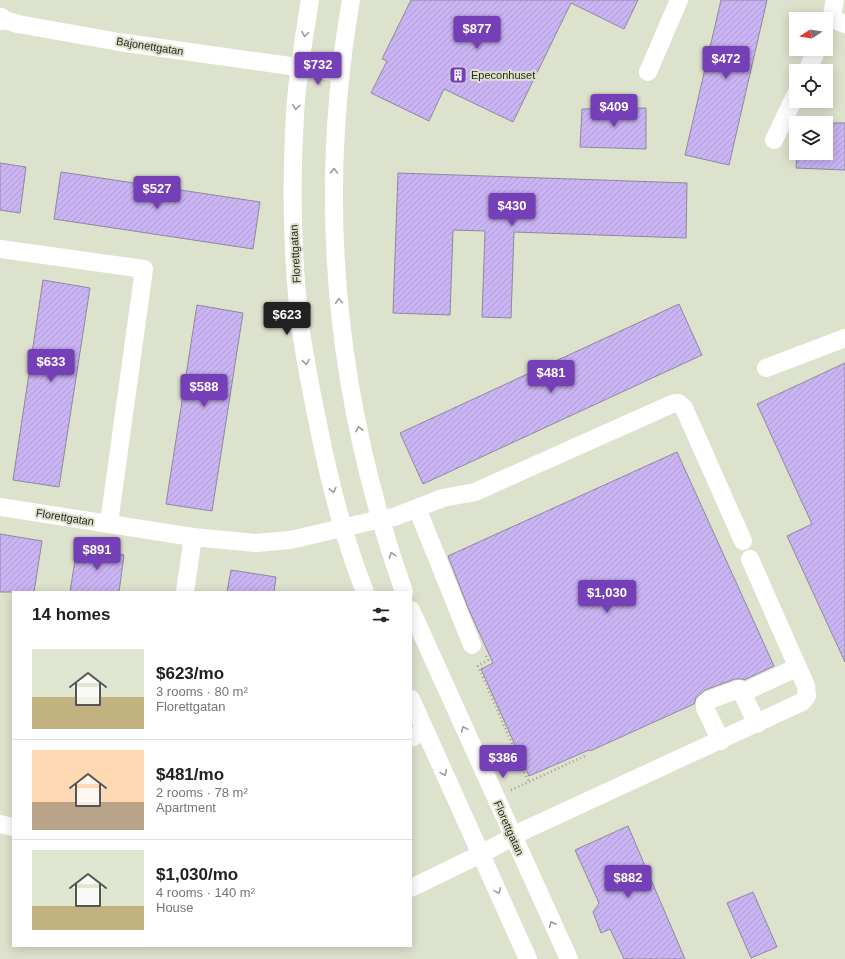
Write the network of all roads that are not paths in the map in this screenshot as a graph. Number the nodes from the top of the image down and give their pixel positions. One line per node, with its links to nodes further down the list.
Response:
1 (310, 0): 7 (street, Florettgatan, one-way to 7)
2 (351, 0): 9 (street)
3 (679, 0): 8 (street)
4 (836, 0): 6 (street)
5 (0, 19): 7 (street, Bajonettgatan)
6 (834, 24)
7 (300, 68): 9 (street, Bajonettgatan); 19 (street, Florettgatan, one-way to 19)
8 (648, 72)
9 (340, 73): 17 (street, one-way to 9)
10 (789, 108): 11 (street)
11 (774, 140)
12 (0, 249): 18 (street)
13 (845, 338): 14 (street)
14 (766, 368)
15 (0, 507): 18 (street, Florettgatan)
16 (417, 508): 17 (street, Florettgatan); 21 (street, Florettgatan); 27 (street)
17 (381, 519): 19 (street, Florettgatan); 25 (street, one-way to 17)
18 (109, 523): 20 (street, Florettgatan)
19 (343, 528): 20 (street, Florettgatan); 24 (street, Florettgatan)
20 (193, 537): 23 (street)
21 (743, 541)
22 (750, 559): 28 (street)
23 (186, 591)
24 (365, 591)
25 (404, 591)
26 (412, 612): 36 (street, Florettgatan, one-way to 26)
27 (478, 649)
28 (798, 667): 29 (street); 31 (street)
29 (742, 693): 31 (street); 33 (street)
30 (412, 704): 32 (street)
31 (757, 724): 33 (street)
32 (418, 734): 37 (street, one-way to 37)
33 (720, 741): 36 (street)
34 (0, 824): 35 (street)
35 (12, 827)
36 (513, 838): 37 (street); 40 (street, Florettgatan, one-way to 36)
37 (481, 854): 38 (street); 39 (street, one-way to 39)
38 (412, 888)
39 (528, 959)
40 (568, 959)

